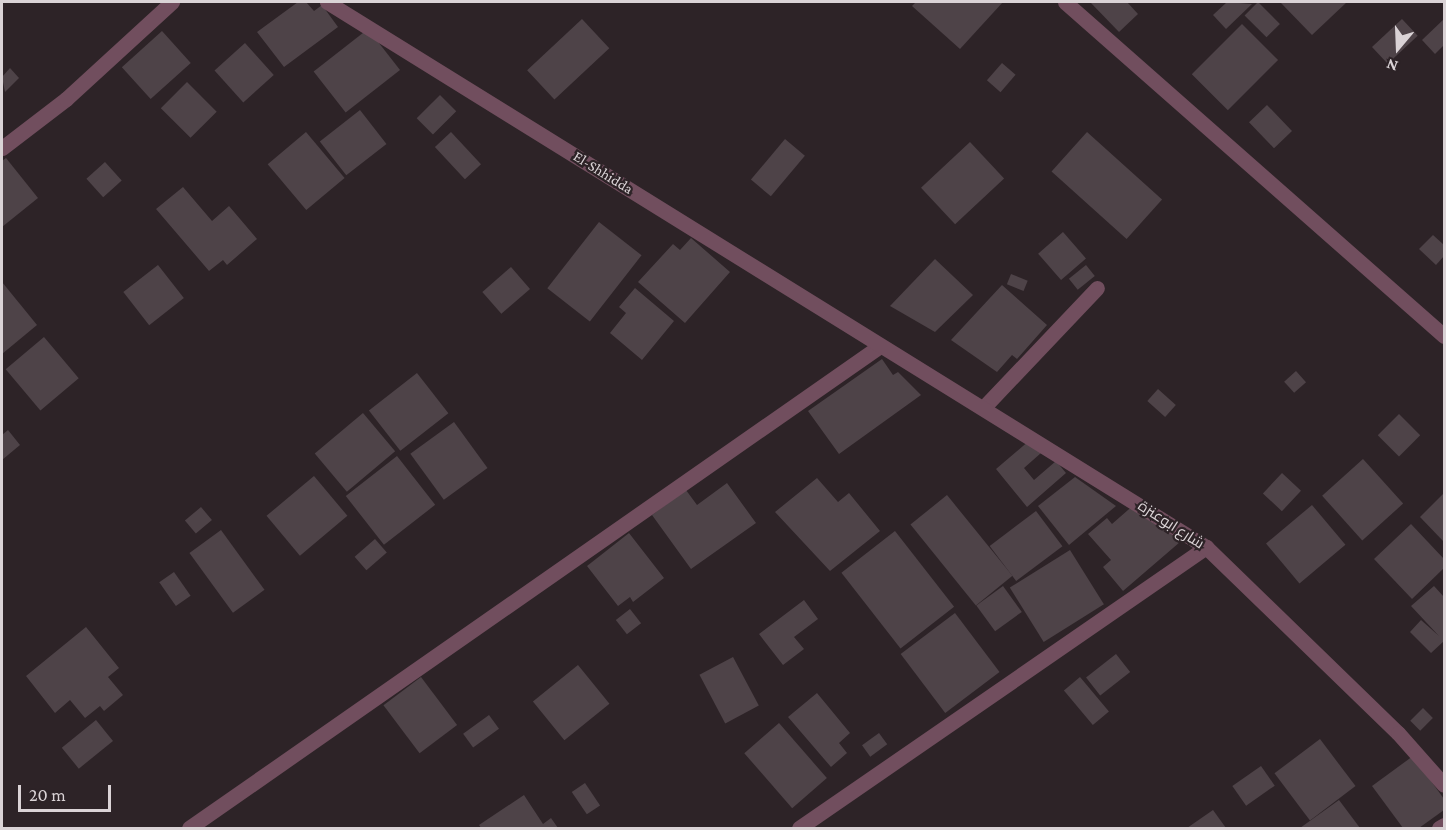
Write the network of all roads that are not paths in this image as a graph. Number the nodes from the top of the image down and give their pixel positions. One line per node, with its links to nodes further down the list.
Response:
1 (172, 2): 4 (street)
2 (327, 2): 7 (street, El-Shhidda)
3 (1065, 2): 6 (street)
4 (2, 148)
5 (1097, 288): 8 (street)
6 (1444, 336)
7 (880, 346): 8 (street, شارع ابوعنزة); 12 (street)
8 (984, 407): 9 (street, شارع ابوعنزة)
9 (1206, 547): 10 (street, شارع ابوعنزة); 13 (street)
10 (1444, 785)
11 (1444, 825): 14 (street)
12 (189, 828)
13 (800, 828)
14 (1439, 828)

